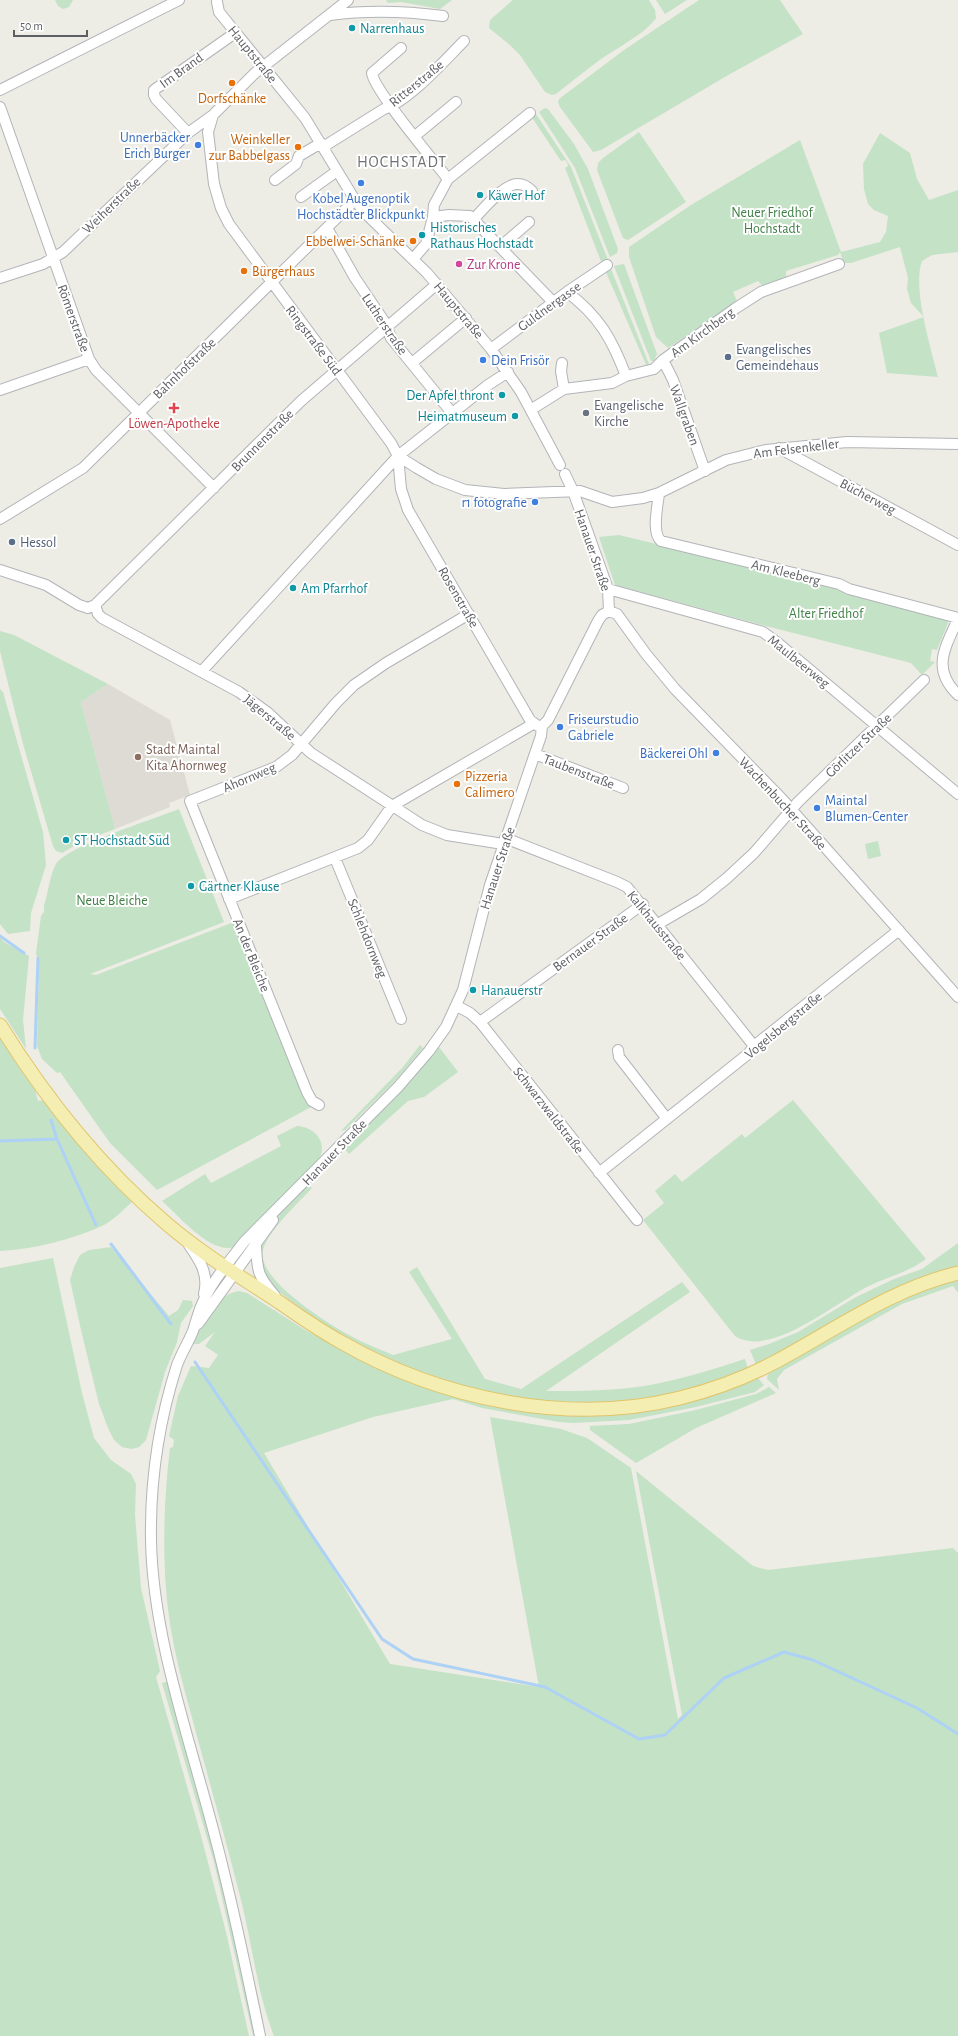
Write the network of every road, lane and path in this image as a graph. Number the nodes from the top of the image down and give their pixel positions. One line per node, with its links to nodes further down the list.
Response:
1 (179, 0): 10 (street)
2 (348, 0): 4 (street)
3 (216, 1): 6 (street, Hauptstraße)
4 (328, 15): 5 (street); 9 (street)
5 (443, 16)
6 (236, 33): 9 (street, Hauptstraße); 16 (street, Im Brand)
7 (464, 41): 12 (street, Ritterstraße)
8 (401, 48): 12 (street)
9 (263, 67): 15 (street); 18 (street, Hauptstraße)
10 (0, 90)
11 (456, 102): 17 (street)
12 (391, 106): 17 (street); 18 (street, Ritterstraße)
13 (0, 107): 31 (street, Römerstraße)
14 (530, 113): 20 (street)
15 (213, 115): 16 (street, Weiherstraße); 35 (street, Ringstraße Süd)
16 (188, 133): 31 (street, Weiherstraße)
17 (414, 136): 20 (street)
18 (322, 145): 19 (street, Hauptstraße); 21 (street)
19 (337, 171): 23 (street); 24 (street, Hauptstraße)
20 (448, 179): 25 (street)
21 (275, 180)
22 (532, 191): 26 (street)
23 (301, 197)
24 (355, 200): 28 (street, Bahnhofstraße); 30 (street, Hauptstraße)
25 (433, 217): 26 (street); 30 (street)
26 (474, 220): 29 (street)
27 (529, 222): 29 (street)
28 (327, 228): 35 (street, Bahnhofstraße); 40 (street, Lutherstraße)
29 (500, 247): 38 (street)
30 (413, 258): 36 (street, Hauptstraße)
31 (53, 259): 34 (street, Weiherstraße); 42 (street, Römerstraße)
32 (839, 264): 43 (street, Am Kirchberg)
33 (607, 265): 37 (street, Guldnergasse)
34 (0, 278)
35 (271, 283): 46 (street, Ringstraße Süd); 52 (street, Bahnhofstraße)
36 (437, 284): 39 (street, Hauptstraße); 40 (street, Brunnenstraße)
37 (567, 292): 38 (street, Guldnergasse); 48 (street)
38 (553, 302): 41 (street, Guldnergasse)
39 (466, 318): 41 (street, Hauptstraße); 44 (street)
40 (387, 328): 44 (street, Lutherstraße); 46 (street, Brunnenstraße)
41 (491, 349): 47 (street, Hauptstraße)
42 (89, 360): 50 (street); 52 (street, Römerstraße)
43 (663, 360): 48 (street, Am Kirchberg); 57 (street, Wallgraben)
44 (412, 363): 53 (street, Lutherstraße)
45 (562, 363): 49 (street)
46 (337, 370): 56 (street, Ringstraße Süd); 58 (street, Brunnenstraße)
47 (508, 372): 51 (street, Hauptstraße); 53 (street)
48 (626, 376): 49 (street, Am Kirchberg)
49 (564, 389): 51 (street, Am Kirchberg)
50 (0, 390)
51 (532, 409): 59 (street, Hauptstraße)
52 (140, 412): 58 (street, Römerstraße); 61 (street, Bahnhofstraße)
53 (452, 413): 56 (street)
54 (958, 444): 55 (street, Am Felsenkeller)
55 (778, 448): 57 (street, Am Felsenkeller); 62 (street, Bücherweg)
56 (398, 456): 59 (street, Ringstraße Süd); 67 (street, Rosenstraße); 69 (street)
57 (705, 471): 60 (street, Am Felsenkeller)
58 (214, 488): 65 (street, Brunnenstraße)
59 (573, 491): 60 (street, Am Felsenkeller); 64 (street, Hanauer Straße)
60 (659, 493): 68 (street, Am Kleeberg)
61 (0, 519)
62 (958, 545)
63 (0, 570): 65 (street)
64 (608, 589): 66 (street, Hanauer Straße); 73 (street, Maulbeerweg)
65 (95, 606): 69 (street, Jägerstraße)
66 (609, 611): 72 (street, Hanauer Straße); 80 (street, Wachenbucher Straße)
67 (469, 614): 72 (street, Rosenstraße); 74 (street, Ahornweg)
68 (958, 618): 71 (street)
69 (202, 671): 74 (street, Jägerstraße)
70 (924, 680): 73 (street, Görlitzer Straße)
71 (958, 695)
72 (537, 725): 75 (street, Hanauer Straße); 79 (street)
73 (878, 726): 77 (street, Maulbeerweg); 80 (street, Görlitzer Straße)
74 (301, 744): 78 (street, Ahornweg); 79 (street, Jägerstraße)
75 (535, 754): 76 (street, Taubenstraße); 81 (street, Hanauer Straße)
76 (623, 788)
77 (958, 794)
78 (190, 802): 83 (street, An der Bleiche)
79 (392, 806): 81 (street, Kalkhausstraße); 82 (street)
80 (792, 811): 85 (street); 86 (street, Wachenbucher Straße)
81 (504, 841): 84 (street, Kalkhausstraße); 88 (street, Hanauer Straße)
82 (335, 858): 83 (street); 89 (street, Schlehdornweg)
83 (229, 899): 94 (street, An der Bleiche)
84 (643, 904): 85 (street, Kalkhausstraße); 90 (street, Bernauer Straße)
85 (658, 924): 92 (street, Kalkhausstraße)
86 (899, 930): 87 (street, Wachenbucher Straße); 92 (street, Vogelsbergstraße)
87 (958, 997)
88 (457, 1006): 90 (street, Schwarzwaldstraße); 97 (street, Hanauer Straße)
89 (401, 1019)
90 (480, 1022): 96 (street, Schwarzwaldstraße)
91 (0, 1025): 99 (main road)
92 (754, 1046): 95 (street, Vogelsbergstraße)
93 (618, 1050): 95 (street)
94 (319, 1105)
95 (667, 1119): 96 (street, Vogelsbergstraße)
96 (599, 1173): 98 (street, Schwarzwaldstraße)
97 (282, 1205): 100 (street, Hanauer Straße); 101 (street, Hanauer Straße)
98 (637, 1220)
99 (185, 1238): 101 (main road); 104 (street)
100 (256, 1245): 101 (street, Hanauer Straße); 103 (street)
101 (230, 1271): 103 (main road); 104 (street); 105 (street)
102 (958, 1273): 103 (main road)
103 (282, 1304)
104 (201, 1305): 105 (street)
105 (193, 1332): 106 (street)
106 (260, 2036)

